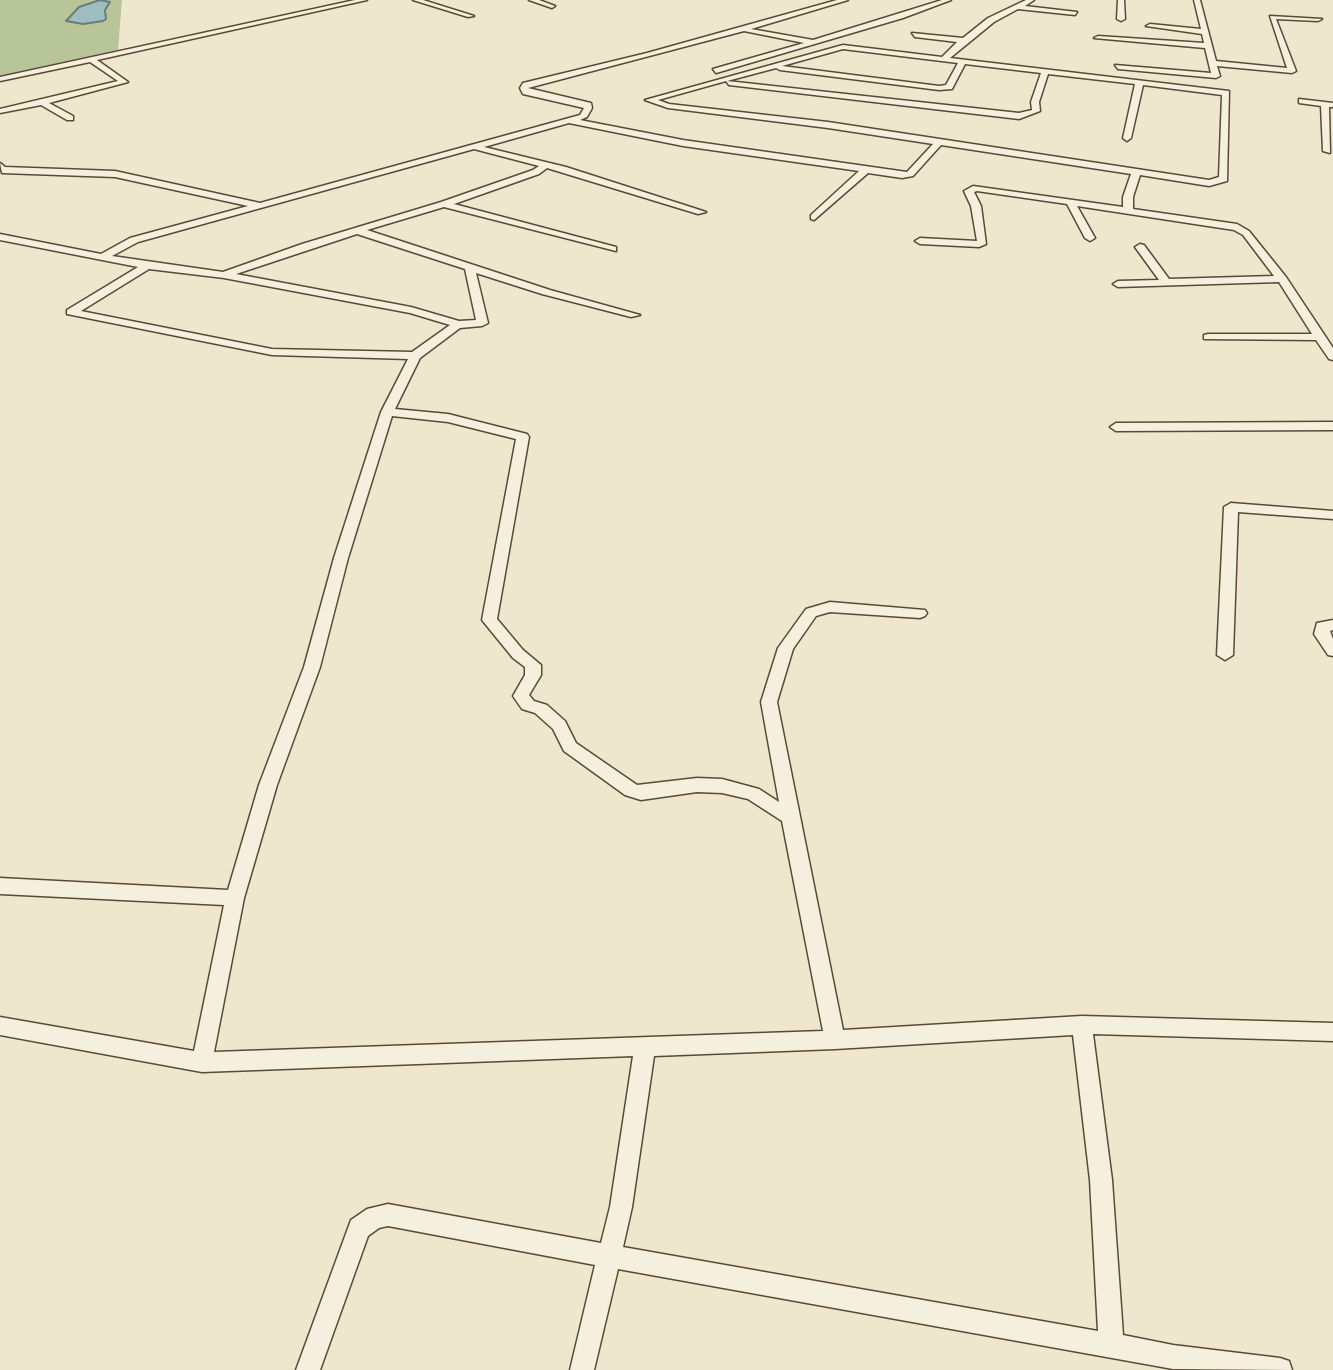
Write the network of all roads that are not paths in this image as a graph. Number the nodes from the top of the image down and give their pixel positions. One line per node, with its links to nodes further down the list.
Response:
1 (363, 0): 24 (street)
2 (416, 0): 12 (street)
3 (532, 0): 9 (street)
4 (845, 0): 16 (street)
5 (948, 0): 21 (street)
6 (1031, 0): 10 (street)
7 (1121, 0): 13 (street)
8 (1196, 0): 17 (street)
9 (552, 6)
10 (1017, 7): 11 (street); 20 (street)
11 (1075, 13)
12 (470, 16)
13 (1121, 19)
14 (1318, 19): 26 (street)
15 (1150, 26): 17 (street)
16 (741, 29): 21 (street); 41 (street)
17 (1205, 32): 22 (street)
18 (915, 35): 20 (street)
19 (1098, 38): 22 (street)
20 (964, 40): 23 (street)
21 (812, 42): 29 (street)
22 (1208, 46): 26 (street)
23 (945, 58): 25 (street); 27 (street)
24 (92, 60): 32 (street); 37 (street)
25 (963, 61): 27 (street); 30 (street)
26 (1212, 63): 31 (street)
27 (771, 67): 33 (street)
28 (1118, 67): 31 (street)
29 (711, 72)
30 (1045, 72): 33 (street); 34 (street)
31 (1165, 72): 35 (street)
32 (0, 79)
33 (718, 81): 43 (street)
34 (1139, 84): 35 (street); 42 (street)
35 (1165, 86): 49 (street)
36 (1302, 101): 38 (street)
37 (42, 102): 39 (street); 40 (street)
38 (1329, 104): 45 (street)
39 (0, 111)
40 (70, 118)
41 (568, 121): 44 (street); 48 (street)
42 (1127, 138)
43 (938, 144): 48 (street); 49 (street)
44 (472, 147): 47 (street); 52 (street)
45 (1327, 151)
46 (0, 166): 52 (street)
47 (544, 166): 51 (street); 54 (street)
48 (865, 172): 55 (street)
49 (1136, 172): 53 (street)
50 (1071, 203): 53 (street); 58 (street); 59 (street)
51 (444, 204): 56 (street); 61 (street)
52 (264, 206): 62 (street)
53 (1128, 211): 66 (street)
54 (701, 212)
55 (814, 217)
56 (359, 231): 64 (street); 65 (street)
57 (0, 237): 62 (street)
58 (1090, 238)
59 (920, 241)
60 (1140, 247): 67 (street)
61 (611, 249)
62 (105, 256): 63 (street)
63 (147, 266): 65 (street); 73 (street)
64 (470, 269): 69 (street); 70 (street)
65 (224, 275): 70 (street)
66 (1282, 279): 67 (street); 72 (street)
67 (1166, 282): 68 (street)
68 (1118, 284)
69 (635, 315)
70 (457, 325): 73 (street)
71 (1208, 337): 72 (street)
72 (1319, 337): 74 (street)
73 (415, 356): 75 (street)
74 (1333, 357)
75 (387, 412): 83 (street); 85 (street)
76 (1333, 426): 77 (street)
77 (1116, 427)
78 (1333, 515): 82 (street)
79 (920, 614): 83 (street)
80 (1333, 625): 81 (street)
81 (1333, 651)
82 (1225, 655)
83 (790, 818): 89 (street)
84 (0, 886): 85 (street)
85 (235, 898): 91 (street)
86 (1082, 1025): 88 (street); 89 (street); 93 (street)
87 (0, 1026): 91 (street)
88 (1333, 1032)
89 (835, 1040): 90 (street)
90 (645, 1047): 91 (street); 92 (street)
91 (202, 1062)
92 (608, 1257): 93 (street); 95 (street); 96 (street)
93 (1111, 1345): 94 (street)
94 (1176, 1363): 97 (street)
95 (308, 1370)
96 (582, 1370)
97 (1280, 1370)

